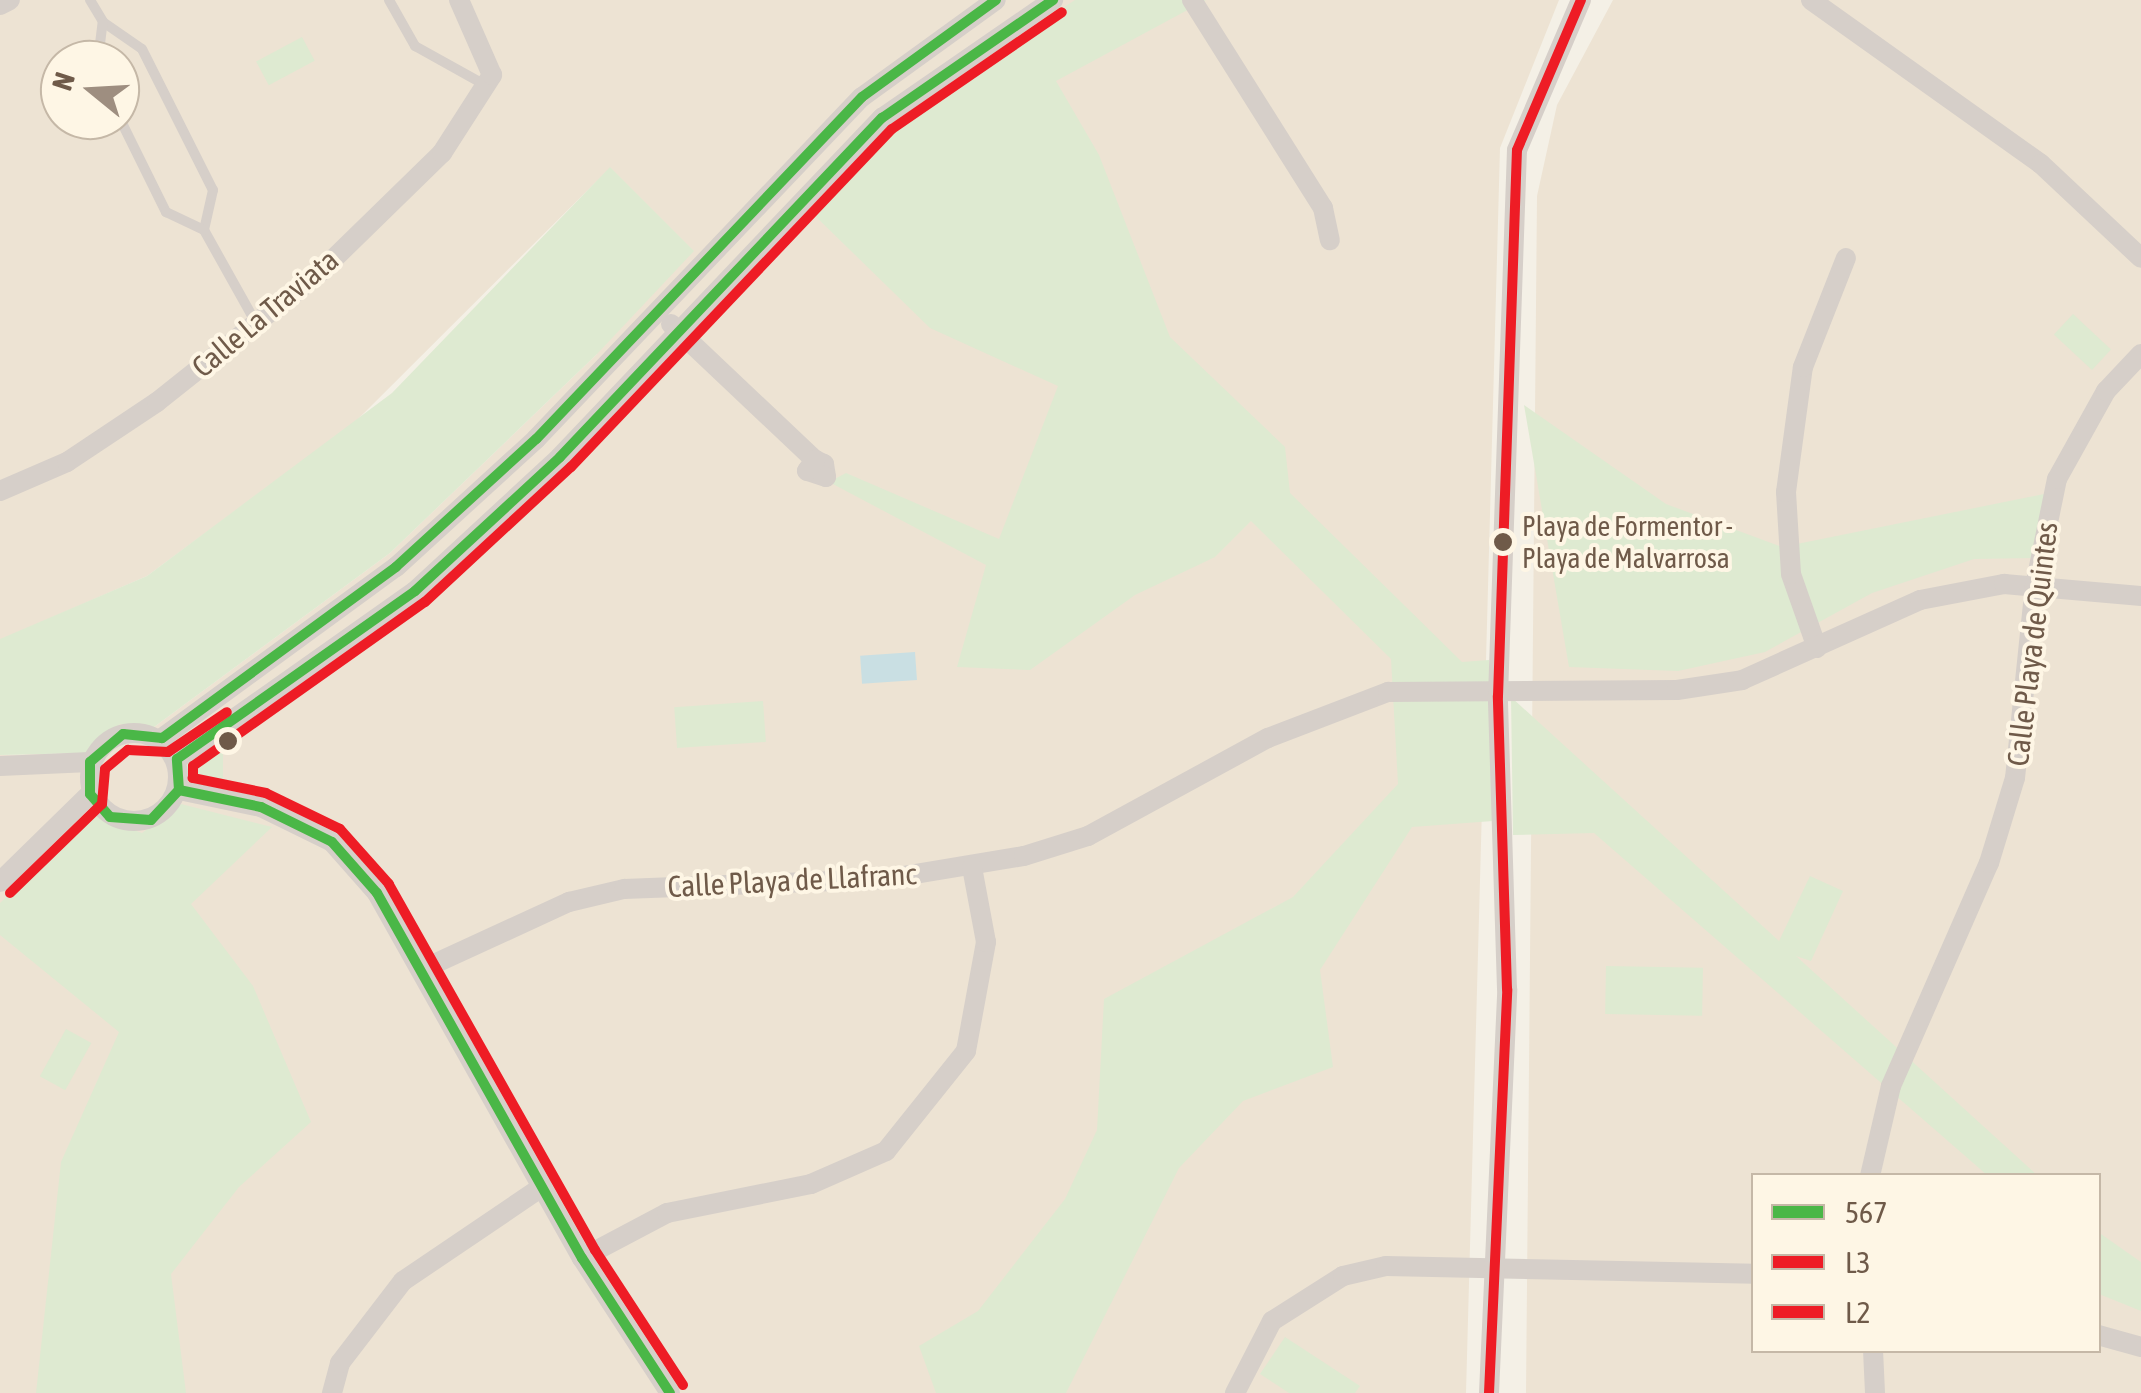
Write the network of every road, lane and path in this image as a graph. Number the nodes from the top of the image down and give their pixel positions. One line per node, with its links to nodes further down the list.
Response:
1 (10, 0): 10 (street)
2 (90, 0): 11 (lane)
3 (389, 0): 13 (lane)
4 (459, 0): 13 (street)
5 (996, 0): 19 (street)
6 (1053, 0): 21 (street)
7 (1192, 0): 16 (street)
8 (1581, 0): 28 (street)
9 (1812, 0): 18 (street)
10 (0, 5)
11 (103, 22): 12 (lane); 15 (lane)
12 (101, 40)
13 (490, 88): 20 (street, Calle La Traviata)
14 (130, 140): 15 (lane)
15 (204, 230): 20 (lane)
16 (1330, 240)
17 (1846, 258): 27 (street)
18 (2141, 258)
19 (657, 311): 21 (street); 29 (street)
20 (256, 323): 24 (street, Calle La Traviata)
21 (678, 330): 23 (street); 30 (street)
22 (2141, 354): 25 (street, Calle Playa de Quintes)
23 (815, 460)
24 (1, 487)
25 (2035, 586): 26 (street, Calle Playa de Llafranc); 27 (street, Calle Playa de Llafranc); 38 (street, Calle Playa de Quintes)
26 (2141, 596)
27 (1817, 648): 28 (street, Calle Playa de Llafranc)
28 (1498, 696): 35 (street, Calle Playa de Llafranc); 42 (street)
29 (162, 738): 30 (street); 31 (street)
30 (177, 760): 33 (street)
31 (90, 762): 32 (street); 34 (street)
32 (0, 766)
33 (179, 790): 34 (street); 37 (street)
34 (90, 794): 36 (street)
35 (972, 867): 37 (street, Calle Playa de Llafranc); 40 (street)
36 (0, 882)
37 (423, 969): 39 (street)
38 (1871, 1173)
39 (542, 1187): 40 (street); 46 (street)
40 (582, 1258): 47 (street)
41 (1751, 1274): 42 (street)
42 (1493, 1275): 48 (street); 49 (street)
43 (2101, 1336): 44 (street)
44 (2141, 1347)
45 (1873, 1353): 50 (street)
46 (332, 1393)
47 (670, 1393)
48 (1235, 1393)
49 (1489, 1393)
50 (1875, 1393)

